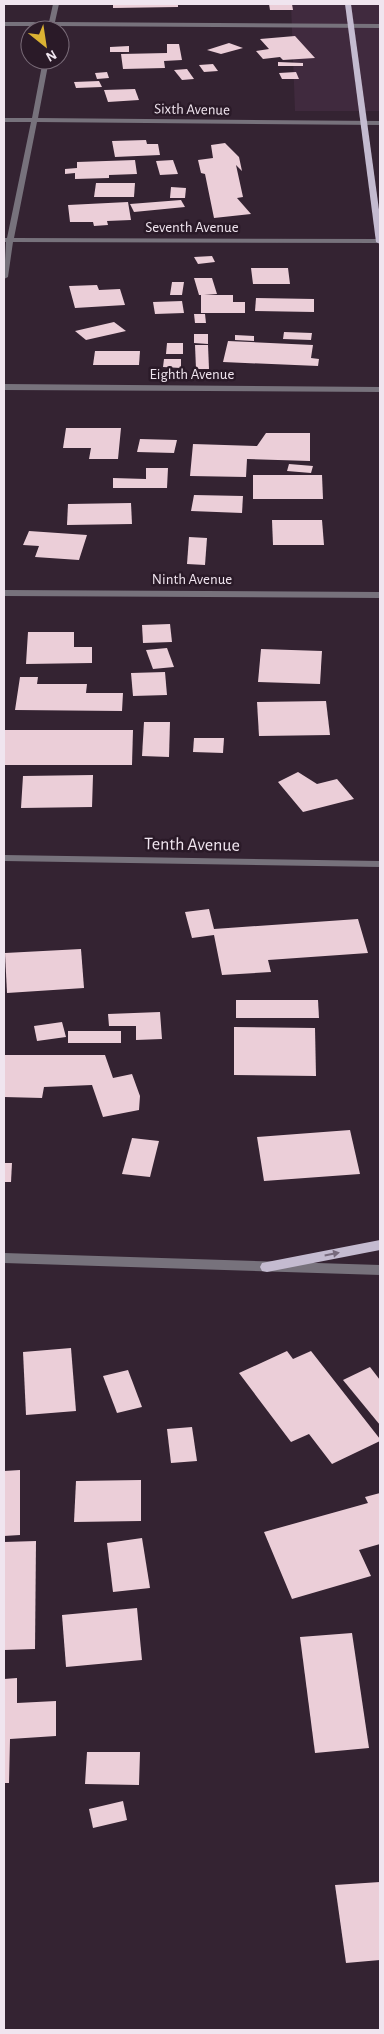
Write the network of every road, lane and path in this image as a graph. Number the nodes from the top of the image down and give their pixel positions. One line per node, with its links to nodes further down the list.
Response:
1 (56, 4): 3 (street)
2 (348, 4): 6 (main road)
3 (53, 20)
4 (4, 24): 5 (street)
5 (20, 25)
6 (351, 26): 7 (street); 8 (street); 12 (main road)
7 (380, 26)
8 (70, 27)
9 (44, 70): 11 (street)
10 (4, 120): 11 (street, Sixth Avenue)
11 (36, 120): 12 (street, Sixth Avenue); 14 (street)
12 (364, 123): 13 (street, Sixth Avenue); 15 (main road)
13 (380, 123)
14 (6, 240): 15 (street, Seventh Avenue); 16 (street)
15 (380, 241)
16 (4, 277)
17 (4, 387): 18 (street, Eighth Avenue)
18 (380, 390)
19 (4, 593): 20 (street, Ninth Avenue)
20 (380, 595)
21 (4, 858): 22 (street, Tenth Avenue)
22 (380, 864)
23 (380, 1245): 25 (main road, one-way to 23)
24 (4, 1258): 25 (street)
25 (267, 1267): 26 (street)
26 (380, 1270)

